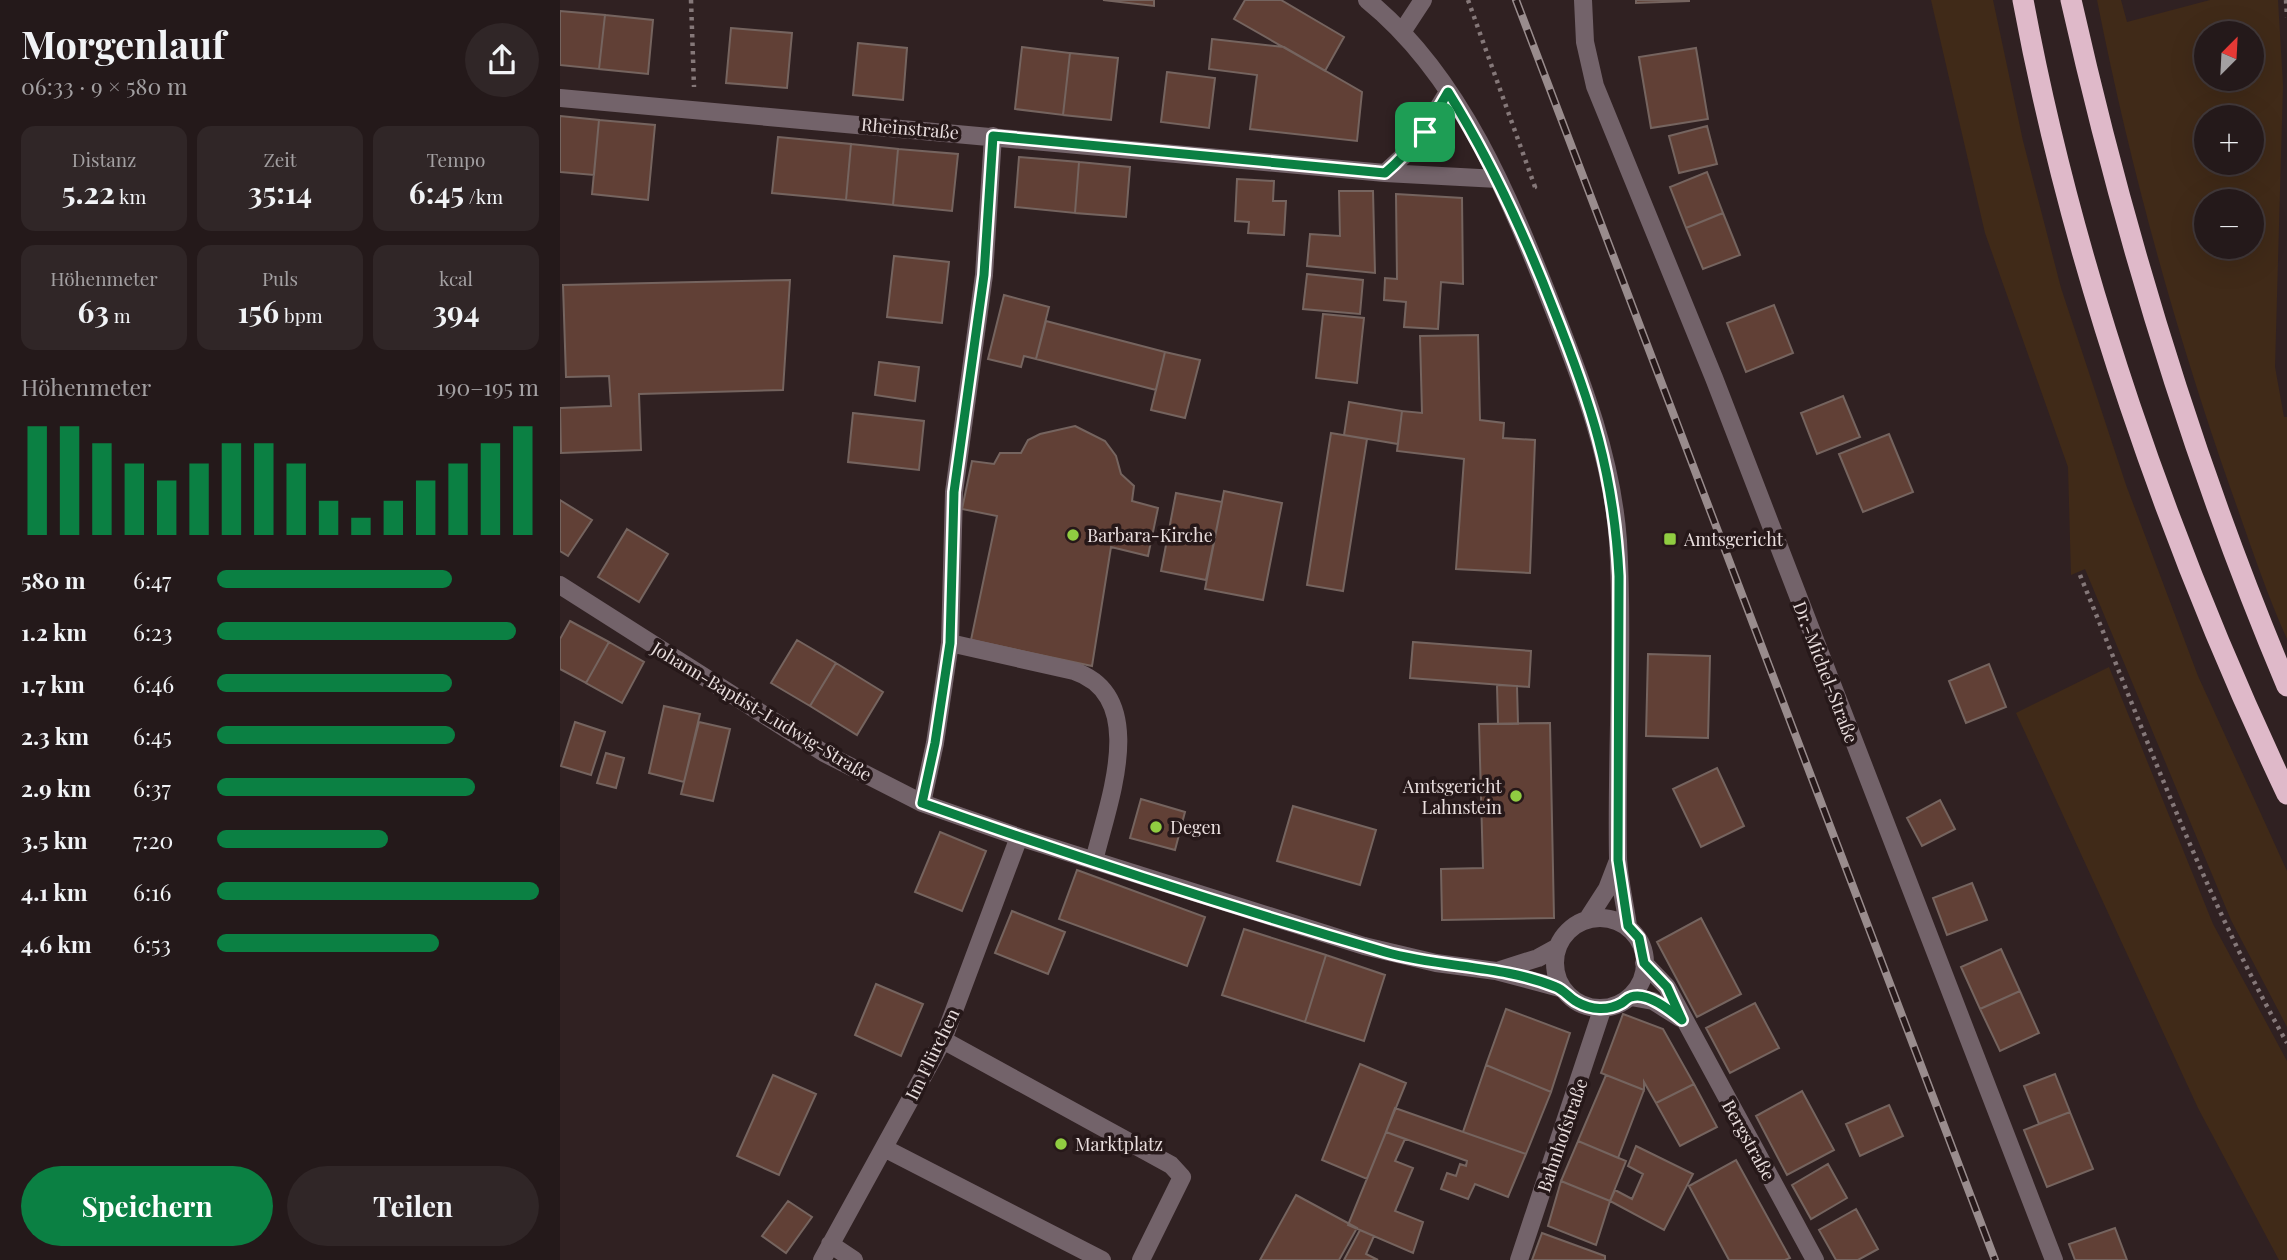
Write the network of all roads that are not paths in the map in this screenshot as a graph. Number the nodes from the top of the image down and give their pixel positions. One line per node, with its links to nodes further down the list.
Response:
1 (1367, 0): 6 (street)
2 (1423, 0): 6 (street)
3 (1583, 0): 37 (street, Dr.-Michel-Straße)
4 (2022, 0): 15 (highway)
5 (2070, 0): 14 (highway)
6 (1402, 32): 7 (street)
7 (1448, 92): 10 (street); 11 (street)
8 (560, 98): 9 (street, Rheinstraße)
9 (993, 136): 10 (street, Rheinstraße); 13 (street)
10 (1385, 173): 11 (street, Rheinstraße)
11 (1498, 179): 18 (street)
12 (560, 585): 16 (street, Johann-Baptist-Ludwig-Straße)
13 (950, 643): 16 (street); 19 (street)
14 (2287, 686)
15 (2287, 794)
16 (922, 803): 17 (street, Johann-Baptist-Ludwig-Straße)
17 (1019, 837): 19 (street, Johann-Baptist-Ludwig-Straße); 29 (street, Im Flürchen)
18 (1618, 860): 20 (street); 21 (street)
19 (1094, 861): 24 (street, Johann-Baptist-Ludwig-Straße)
20 (1587, 920): 21 (street); 22 (street)
21 (1628, 926): 23 (street)
22 (1558, 947): 24 (street, Johann-Baptist-Ludwig-Straße); 25 (street)
23 (1644, 963): 26 (street); 28 (street, Bergstraße)
24 (1496, 971): 25 (street, Johann-Baptist-Ludwig-Straße)
25 (1560, 988): 27 (street)
26 (1631, 997): 27 (street); 28 (street, Bergstraße)
27 (1602, 1010): 35 (street, Bahnhofstraße)
28 (1682, 1020): 36 (street, Bergstraße)
29 (943, 1041): 30 (street, Im Flürchen); 34 (street)
30 (884, 1148): 31 (street, Im Flürchen); 33 (street)
31 (826, 1252): 32 (street)
32 (854, 1260)
33 (1101, 1260)
34 (1142, 1260)
35 (1519, 1260)
36 (1815, 1260)
37 (2054, 1260)

